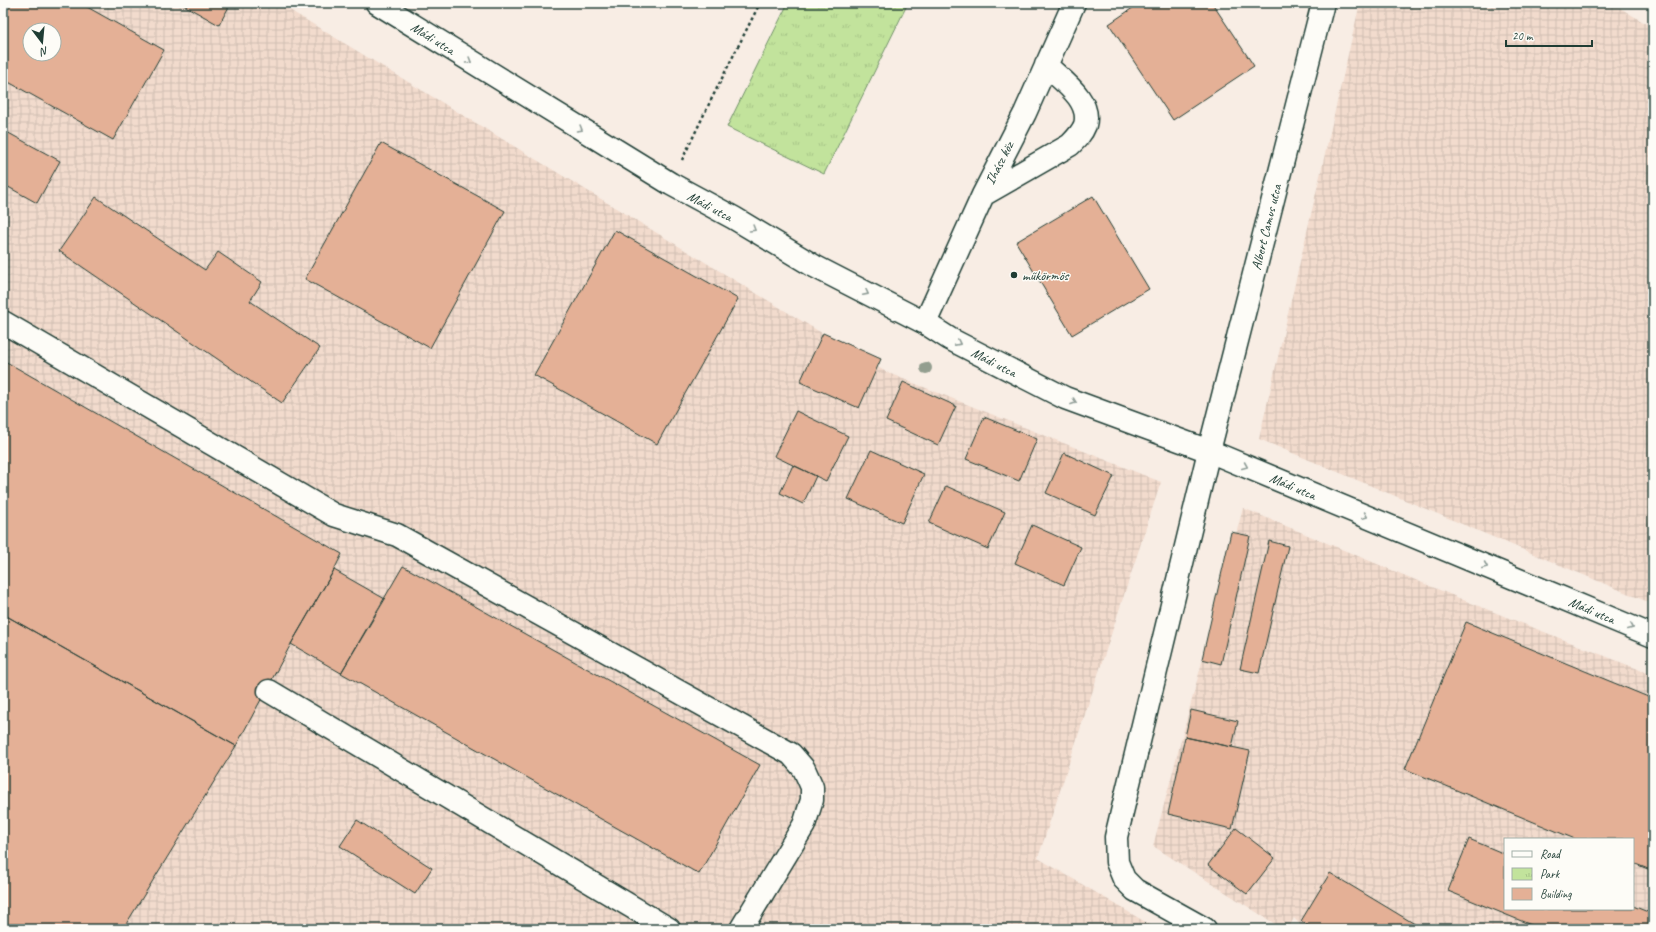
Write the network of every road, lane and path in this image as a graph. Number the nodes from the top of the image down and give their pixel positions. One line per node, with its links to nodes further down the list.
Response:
1 (377, 3): 6 (street, Mádi utca, one-way to 6)
2 (760, 3): 6 (path)
3 (1074, 3): 5 (street, Ihász köz)
4 (1323, 3): 10 (street, Albert Camus utca)
5 (1046, 65): 7 (street, Ihász köz); 7 (street)
6 (671, 184): 9 (street, Mádi utca, one-way to 9)
7 (983, 195): 9 (street, Ihász köz)
8 (3, 322): 14 (street)
9 (925, 323): 10 (street, Mádi utca, one-way to 10)
10 (1209, 451): 11 (street, Mádi utca, one-way to 11); 15 (street, Albert Camus utca)
11 (1653, 636)
12 (269, 691): 13 (street)
13 (669, 929)
14 (741, 929)
15 (1205, 929)

